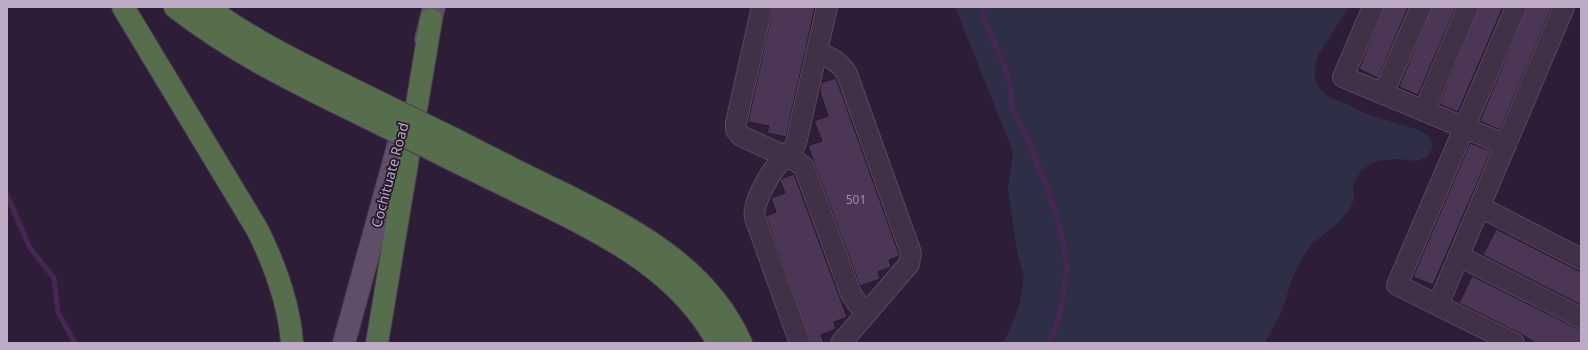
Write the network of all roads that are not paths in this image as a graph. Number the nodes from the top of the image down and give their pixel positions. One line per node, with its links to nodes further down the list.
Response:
1 (123, 7): 26 (highway)
2 (175, 7): 14 (highway)
3 (207, 7): 14 (highway)
4 (762, 7): 19 (lane)
5 (827, 7): 12 (lane)
6 (1373, 7): 13 (lane)
7 (1421, 7): 13 (lane)
8 (1468, 7): 15 (lane)
9 (1516, 7): 16 (lane)
10 (1564, 7): 17 (lane)
11 (433, 13): 27 (main road, Cochituate Road); 28 (highway)
12 (816, 53): 19 (lane); 24 (lane)
13 (1383, 94): 15 (lane)
14 (358, 102): 18 (highway, bridge)
15 (1424, 111): 16 (lane)
16 (1464, 128): 17 (lane); 23 (lane)
17 (1506, 145): 20 (lane)
18 (453, 150): 29 (highway); 30 (highway)
19 (786, 156): 24 (lane); 31 (lane)
20 (1480, 207): 21 (lane); 22 (lane)
21 (1459, 256): 23 (lane); 25 (lane)
22 (1581, 259)
23 (1438, 305): 33 (lane)
24 (868, 312): 32 (lane)
25 (1581, 318)
26 (292, 343)
27 (344, 343)
28 (377, 343)
29 (718, 343)
30 (741, 343)
31 (800, 343)
32 (842, 343)
33 (1514, 343)

